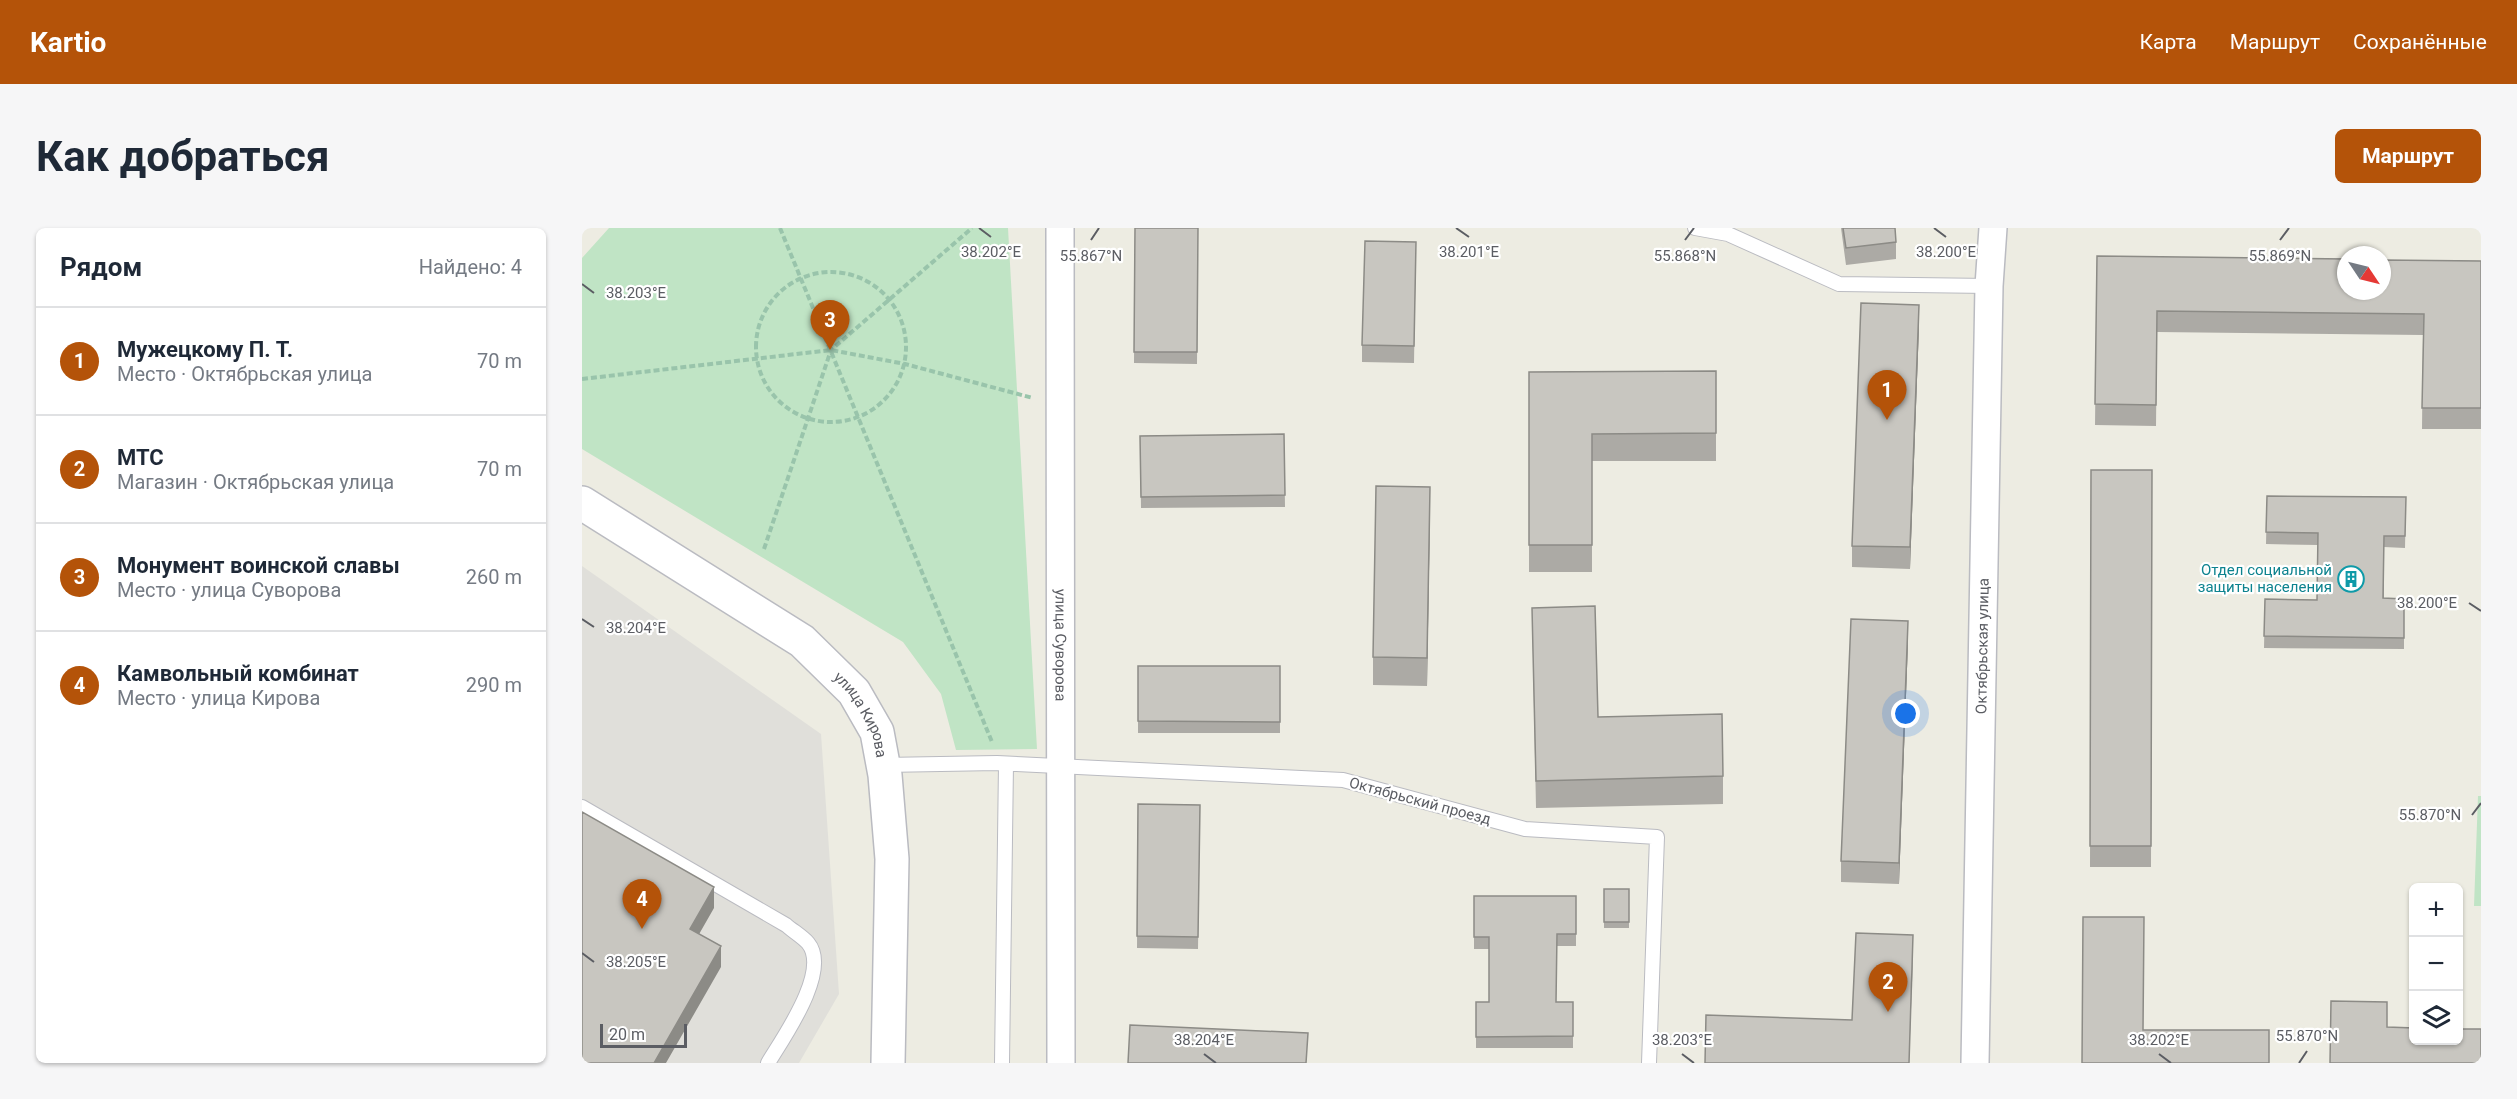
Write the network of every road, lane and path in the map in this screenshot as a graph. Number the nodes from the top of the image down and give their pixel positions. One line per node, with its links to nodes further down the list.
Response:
1 (780, 228): 6 (path)
2 (972, 228): 8 (path)
3 (1060, 228): 13 (street, улица Суворова)
4 (1695, 228): 7 (lane)
5 (1993, 228): 7 (street, Октябрьская улица)
6 (801, 277): 8 (path); 9 (path); 10 (path)
7 (1989, 286): 27 (street, Октябрьская улица)
8 (890, 299): 9 (path); 11 (path)
9 (831, 350): 10 (path); 11 (path); 14 (path); 15 (path)
10 (756, 359): 12 (path); 14 (path)
11 (905, 364): 13 (path); 15 (path)
12 (582, 379)
13 (1061, 405): 20 (street, улица Суворова)
14 (807, 418): 15 (path); 17 (path)
15 (859, 418): 18 (path)
16 (582, 503): 19 (street, улица Кирова)
17 (764, 549)
18 (1002, 764): 19 (lane, Октябрьский проезд); 20 (lane, Октябрьский проезд); 24 (lane)
19 (884, 765): 23 (street, улица Кирова)
20 (1063, 768): 25 (street, улица Суворова); 26 (lane, Октябрьский проезд)
21 (582, 807): 22 (lane)
22 (768, 1063)
23 (888, 1063)
24 (1002, 1063)
25 (1061, 1063)
26 (1649, 1063)
27 (1975, 1063)

